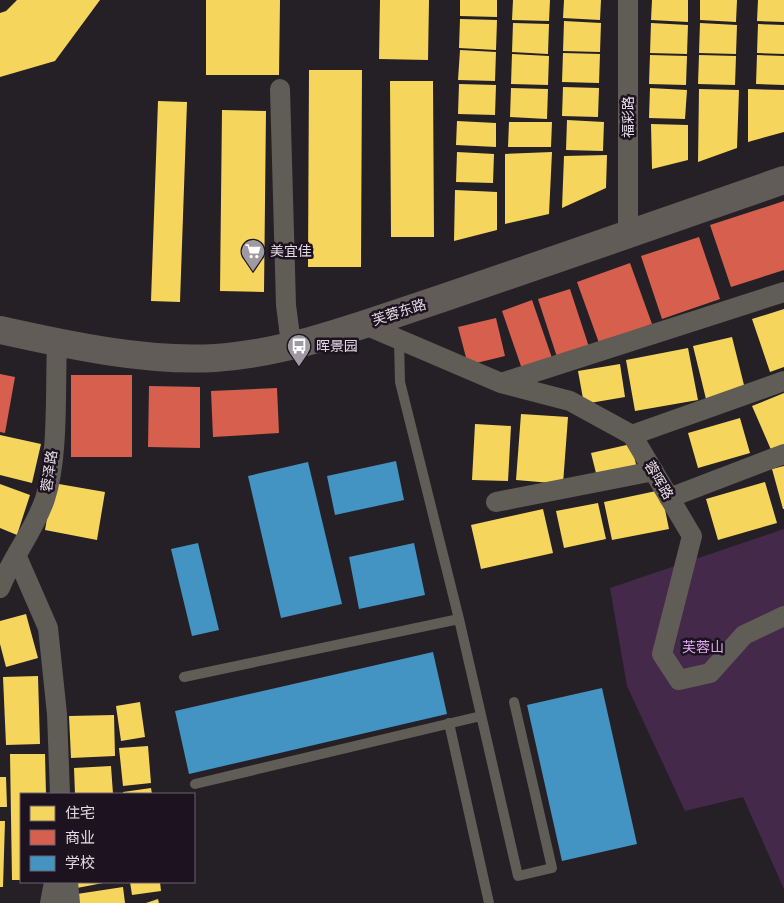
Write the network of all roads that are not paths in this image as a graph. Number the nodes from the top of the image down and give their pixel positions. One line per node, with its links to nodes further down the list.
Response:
1 (628, 0): 4 (street, 福彩路)
2 (280, 89): 10 (street)
3 (784, 180): 4 (main road, 芙蓉东路)
4 (628, 234): 6 (main road, 芙蓉东路)
5 (784, 292): 12 (street)
6 (364, 324): 8 (street); 10 (main road, 芙蓉东路)
7 (0, 330): 9 (main road, 芙蓉东路)
8 (399, 339): 12 (street); 21 (lane)
9 (57, 343): 10 (main road, 芙蓉东路); 18 (street, 蓉泽路)
10 (291, 344)
11 (784, 381): 13 (street)
12 (501, 383): 13 (street)
13 (632, 435): 15 (street, 蓉晖路)
14 (784, 454): 16 (street)
15 (654, 472): 16 (street, 蓉晖路); 17 (street)
16 (670, 498): 20 (street, 蓉晖路)
17 (496, 502)
18 (17, 557): 19 (street, 蓉泽路); 27 (street)
19 (0, 588)
20 (784, 616)
21 (459, 619): 22 (lane); 24 (lane)
22 (184, 677)
23 (514, 702): 24 (lane)
24 (481, 716): 25 (lane)
25 (450, 723): 26 (lane); 32 (lane)
26 (195, 784)
27 (60, 793)
28 (54, 883): 30 (street)
29 (68, 883): 31 (street)
30 (50, 903)
31 (70, 903)
32 (489, 903)

